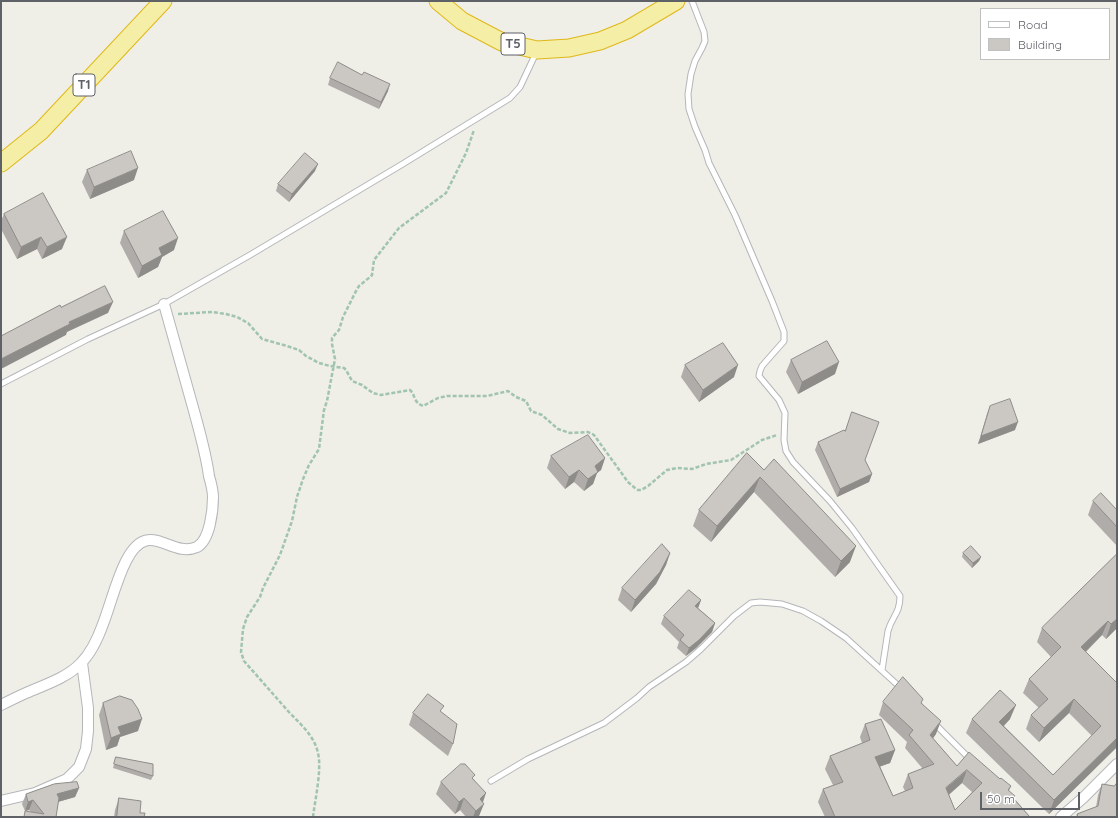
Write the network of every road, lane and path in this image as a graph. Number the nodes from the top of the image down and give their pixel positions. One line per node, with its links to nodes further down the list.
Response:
1 (163, 1): 7 (highway, T1)
2 (438, 1): 5 (highway, T5)
3 (676, 1): 5 (highway, T5)
4 (692, 1): 12 (lane)
5 (537, 50): 6 (lane)
6 (479, 116): 8 (lane); 10 (path)
7 (1, 163)
8 (164, 304): 9 (street); 11 (lane)
9 (167, 315): 10 (path); 13 (street)
10 (334, 367): 12 (path); 22 (path)
11 (1, 384)
12 (785, 432): 14 (lane)
13 (82, 663): 16 (street); 21 (street)
14 (882, 670): 15 (lane); 20 (lane)
15 (905, 692)
16 (1, 705)
17 (930, 719): 18 (lane)
18 (975, 764)
19 (1117, 764): 23 (street)
20 (491, 781)
21 (1, 801)
22 (313, 817)
23 (1061, 817)

